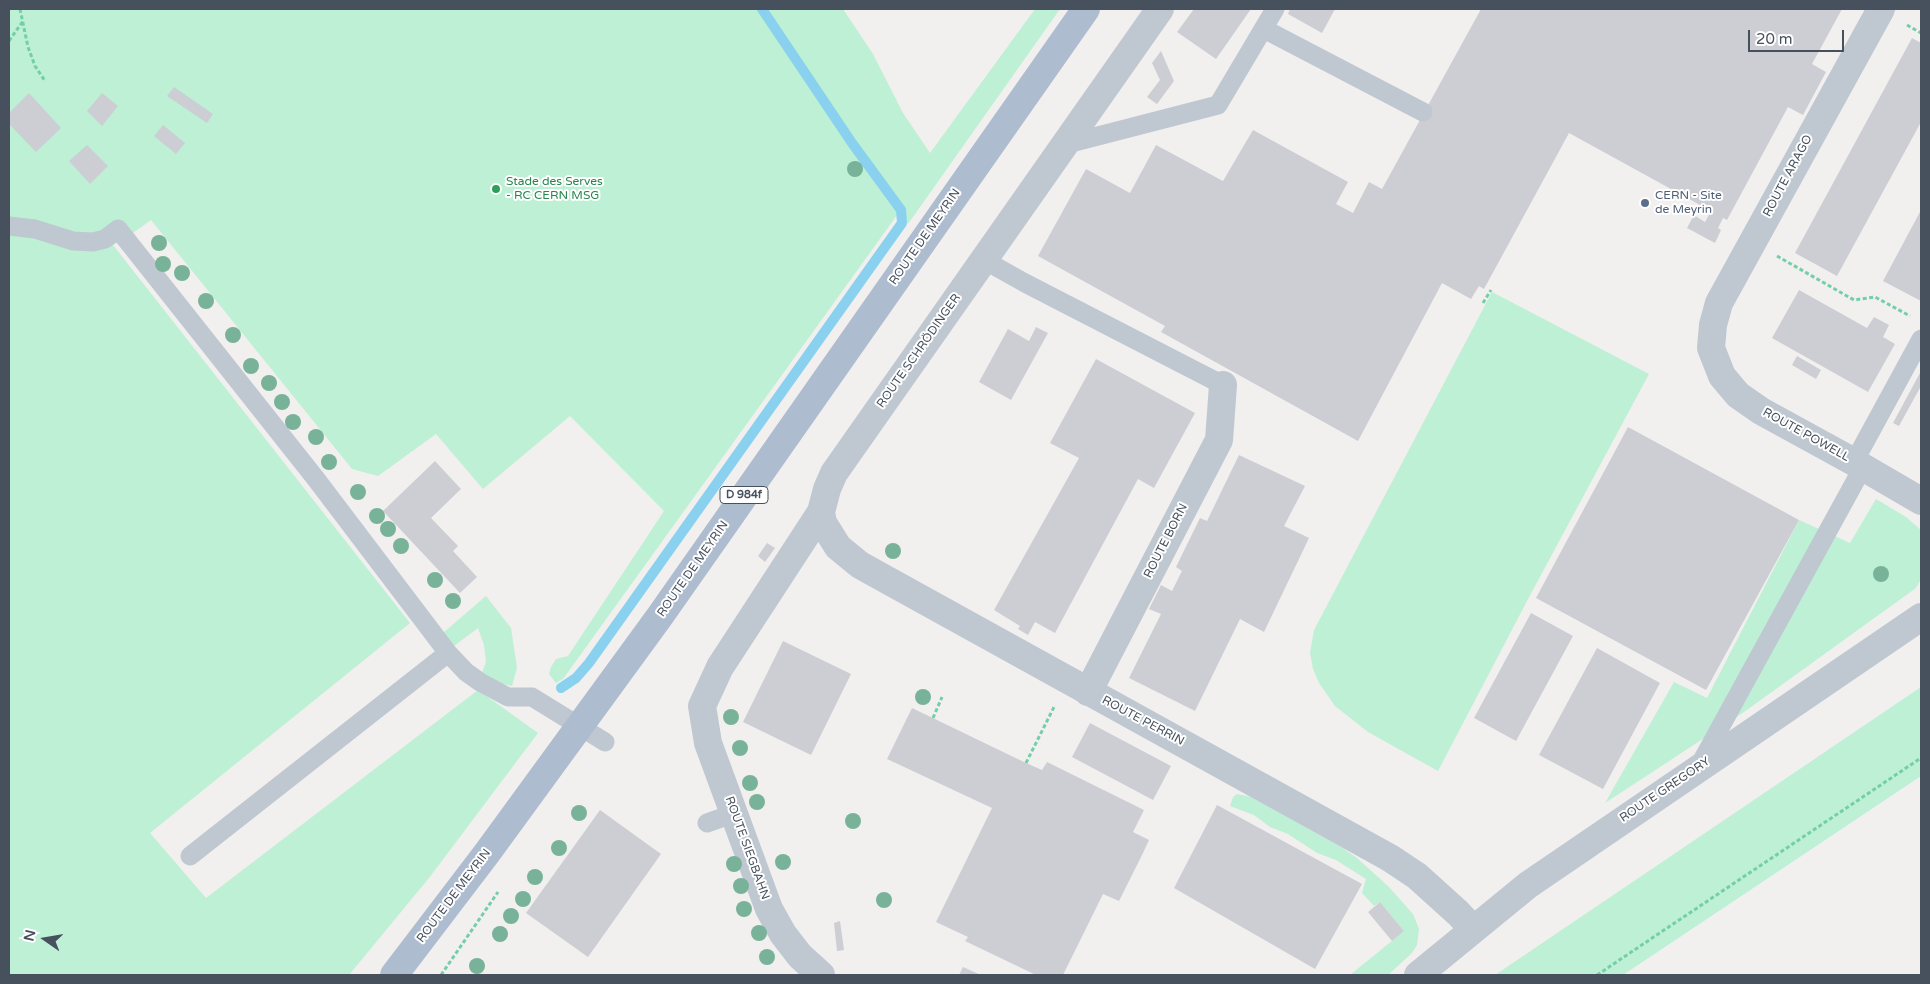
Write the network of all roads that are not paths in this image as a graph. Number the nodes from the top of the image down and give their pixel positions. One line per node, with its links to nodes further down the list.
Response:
1 (1086, 9): 20 (main road, ROUTE DE MEYRIN / D 984f)
2 (1160, 9): 7 (street, ROUTE SCHRÖDINGER)
3 (1275, 9): 5 (lane)
4 (1881, 9): 11 (street, ROUTE ARAGO)
5 (1264, 29): 6 (lane); 7 (lane)
6 (1424, 112)
7 (1063, 145): 9 (street, ROUTE SCHRÖDINGER)
8 (9, 226): 17 (lane)
9 (984, 260): 12 (lane); 15 (street, ROUTE SCHRÖDINGER)
10 (1921, 339): 13 (lane)
11 (1711, 348): 13 (street, ROUTE POWELL)
12 (1222, 385): 18 (street, ROUTE BORN)
13 (1858, 464): 14 (street, ROUTE POWELL); 22 (lane)
14 (1921, 502)
15 (821, 512): 18 (street, ROUTE PERRIN); 19 (street, ROUTE SCHRÖDINGER)
16 (1921, 617): 22 (street, ROUTE GREGORY)
17 (448, 653): 20 (lane); 25 (lane)
18 (1078, 686): 26 (street, ROUTE PERRIN)
19 (702, 706): 23 (street, ROUTE SIEGBAHN)
20 (580, 726): 21 (lane); 27 (main road, ROUTE DE MEYRIN / D 984f)
21 (605, 742)
22 (1698, 768): 26 (street, ROUTE GREGORY)
23 (735, 813): 24 (lane); 28 (street, ROUTE SIEGBAHN)
24 (707, 823)
25 (190, 856)
26 (1473, 929): 29 (street, ROUTE GREGORY)
27 (394, 975)
28 (821, 975)
29 (1418, 975)

